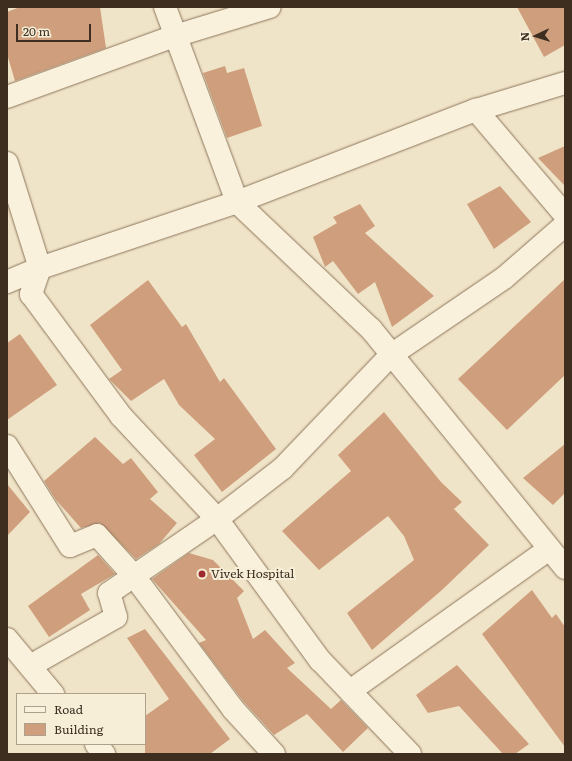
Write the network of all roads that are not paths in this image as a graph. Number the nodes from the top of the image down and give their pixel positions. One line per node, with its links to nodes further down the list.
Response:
1 (165, 7): 3 (street)
2 (270, 7): 3 (street)
3 (175, 36): 5 (street); 8 (street)
4 (565, 83): 6 (street)
5 (7, 97)
6 (476, 110): 8 (street); 9 (street)
7 (7, 163): 11 (street)
8 (237, 202): 11 (street); 13 (street)
9 (565, 215)
10 (565, 225): 13 (street)
11 (40, 268): 12 (street); 15 (street)
12 (7, 282)
13 (391, 355): 15 (street); 16 (street)
14 (7, 446): 18 (street)
15 (217, 519): 18 (street); 21 (street)
16 (548, 550): 17 (street); 21 (street)
17 (565, 568)
18 (134, 576): 20 (street); 25 (street)
19 (7, 639): 20 (street)
20 (30, 666): 22 (street)
21 (350, 691): 26 (street)
22 (52, 693)
23 (97, 745): 24 (street)
24 (104, 754)
25 (274, 754)
26 (410, 754)

